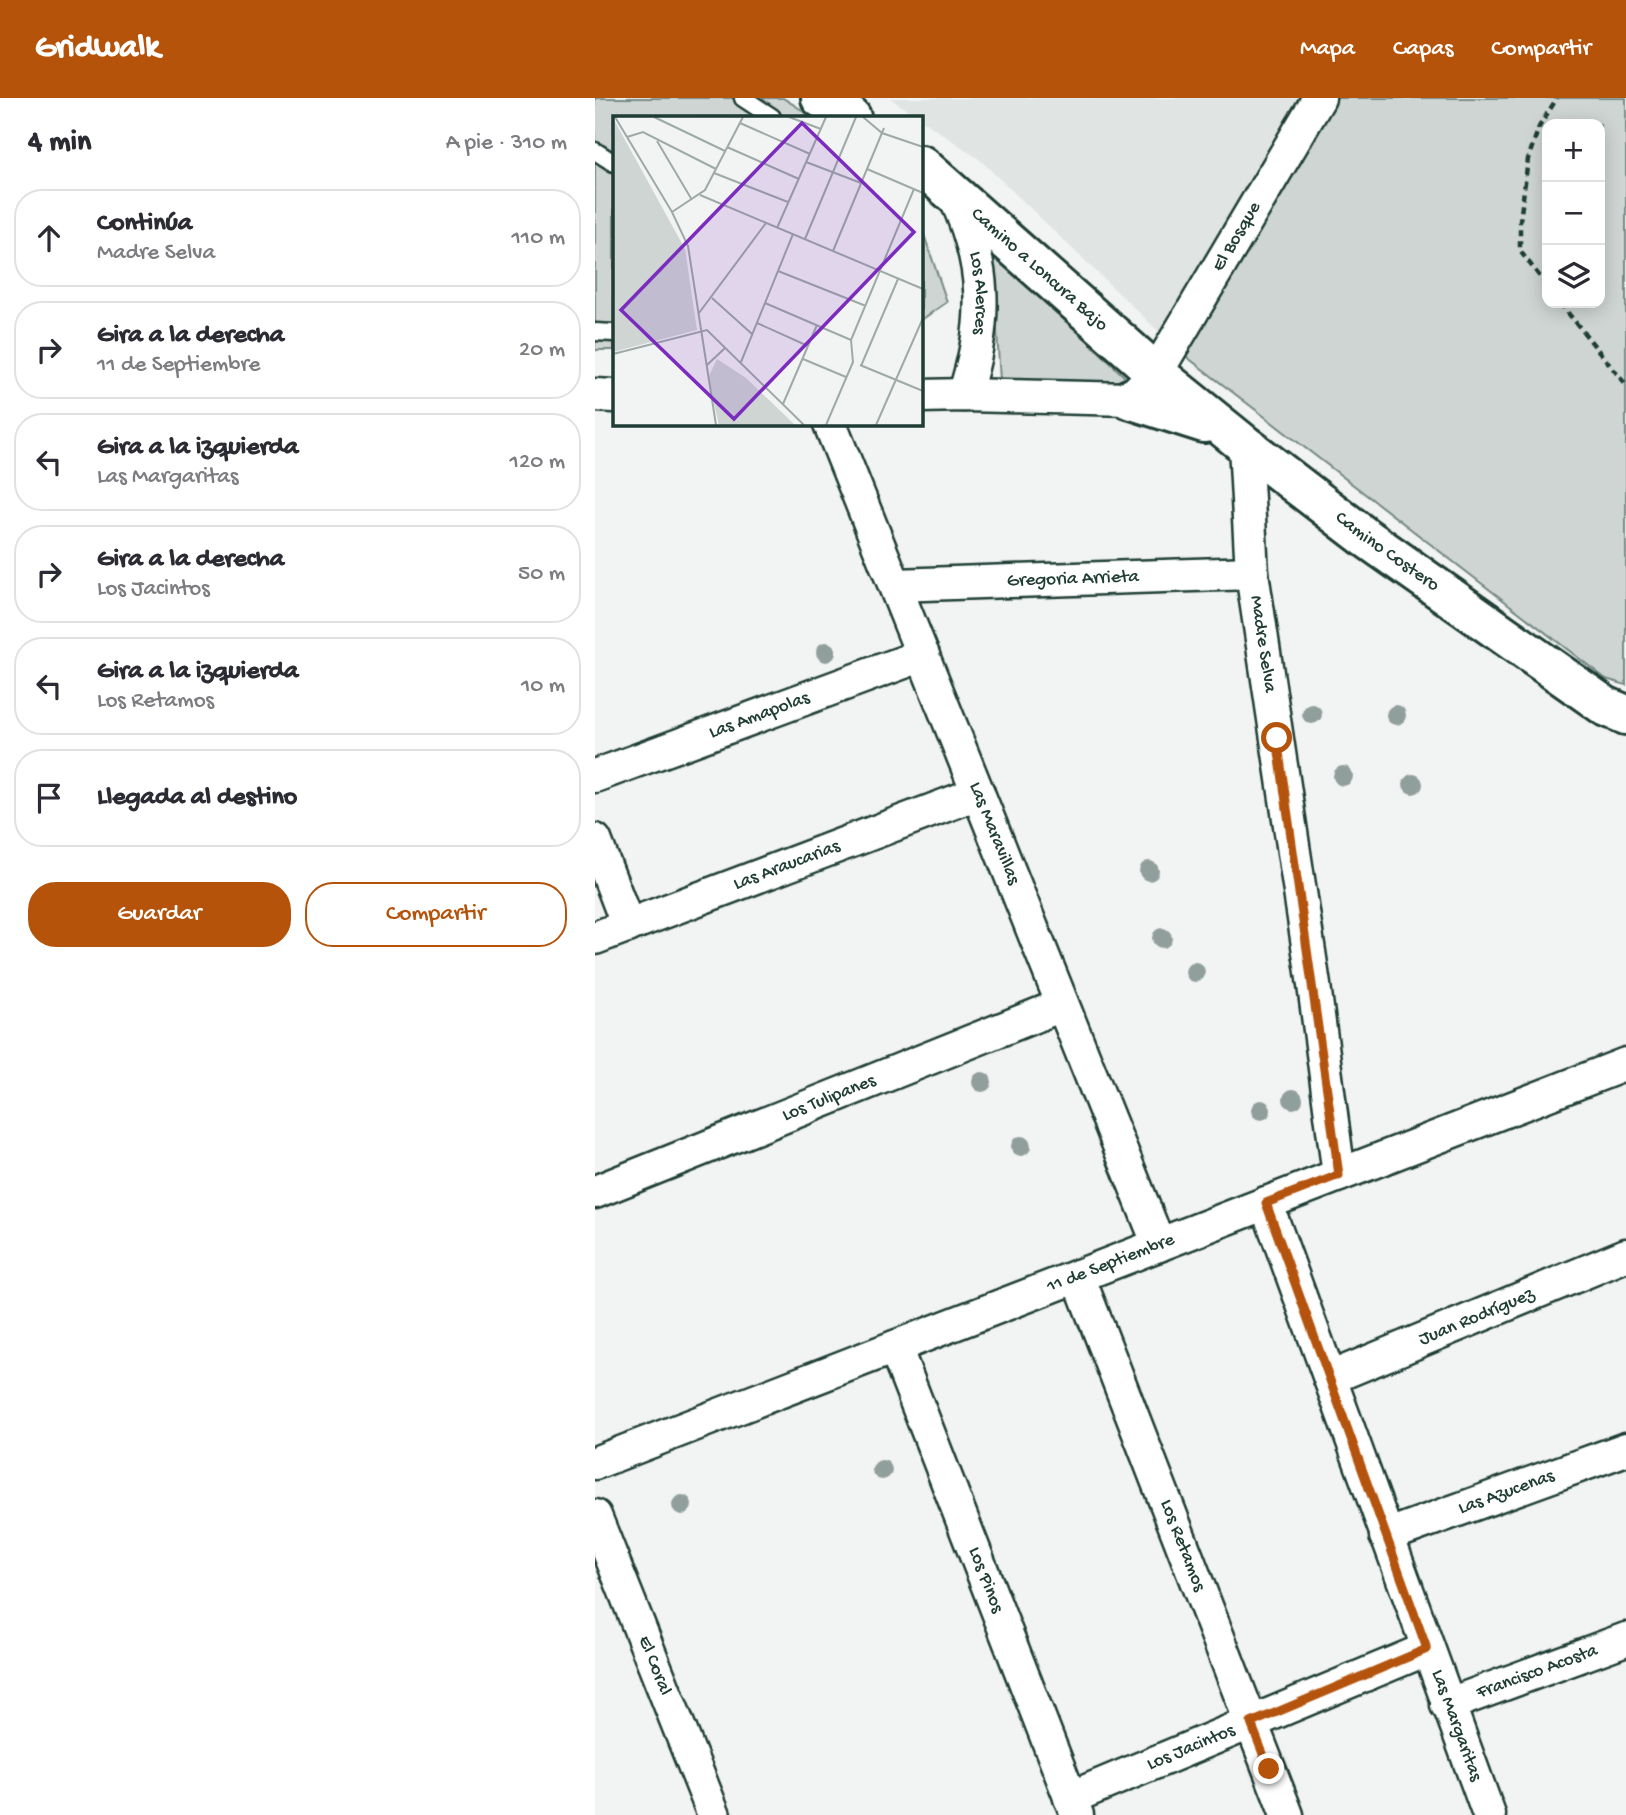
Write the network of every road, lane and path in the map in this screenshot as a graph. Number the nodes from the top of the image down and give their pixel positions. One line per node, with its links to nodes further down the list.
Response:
1 (743, 98): 5 (lane)
2 (821, 98): 6 (main road)
3 (1319, 98): 16 (street, El Bosque)
4 (1557, 98): 11 (path)
5 (770, 116)
6 (849, 116)
7 (595, 151): 8 (lane)
8 (613, 162)
9 (922, 166): 10 (main road, Camino a Loncura Bajo)
10 (954, 194): 16 (main road, Camino a Loncura Bajo); 18 (street, Los Alerces)
11 (1542, 280)
12 (1564, 308): 15 (path)
13 (595, 332): 14 (lane)
14 (613, 333)
15 (1626, 385)
16 (1142, 386): 18 (street); 22 (main road, Camino Costero)
17 (595, 395): 19 (street)
18 (964, 395): 20 (street)
19 (613, 396)
20 (922, 396)
21 (830, 425): 24 (street, Las Maravillas)
22 (1237, 438): 23 (street, Madre Selva); 26 (main road, Camino Costero)
23 (1252, 573): 24 (street, Gregoria Arrieta); 34 (street, Madre Selva)
24 (895, 585): 25 (street, Las Maravillas)
25 (923, 655): 27 (street, Las Amapolas); 28 (street, Las Maravillas)
26 (1626, 715)
27 (595, 776)
28 (978, 793): 30 (street, Las Araucarias); 32 (street, Las Maravillas)
29 (595, 839): 30 (street)
30 (628, 926): 31 (street, Las Araucarias)
31 (595, 938)
32 (1062, 1005): 35 (street, Los Tulipanes); 37 (street, Las Maravillas)
33 (1626, 1064): 34 (street, 11 de Septiembre)
34 (1339, 1175): 36 (street, 11 de Septiembre)
35 (595, 1192)
36 (1266, 1203): 37 (street, 11 de Septiembre); 41 (street, Las Margaritas)
37 (1159, 1245): 39 (street, 11 de Septiembre)
38 (1626, 1255): 41 (street, Juan Rodríguez)
39 (1078, 1276): 40 (street, 11 de Septiembre); 49 (street, Los Retamos)
40 (895, 1347): 43 (street, 11 de Septiembre); 50 (street, Los Pinos)
41 (1329, 1378): 45 (street, Las Margaritas)
42 (1626, 1449): 45 (street, Las Azucenas)
43 (595, 1463)
44 (595, 1516): 51 (street, El Coral)
45 (1386, 1536): 47 (street, Las Margaritas)
46 (1626, 1639): 48 (street, Francisco Acosta)
47 (1427, 1649): 48 (street, Las Margaritas); 49 (street, Los Jacintos)
48 (1447, 1705): 53 (street, Las Margaritas)
49 (1251, 1723): 50 (street, Los Jacintos); 52 (street, Los Retamos)
50 (1073, 1806)
51 (714, 1815)
52 (1287, 1815)
53 (1489, 1815)

